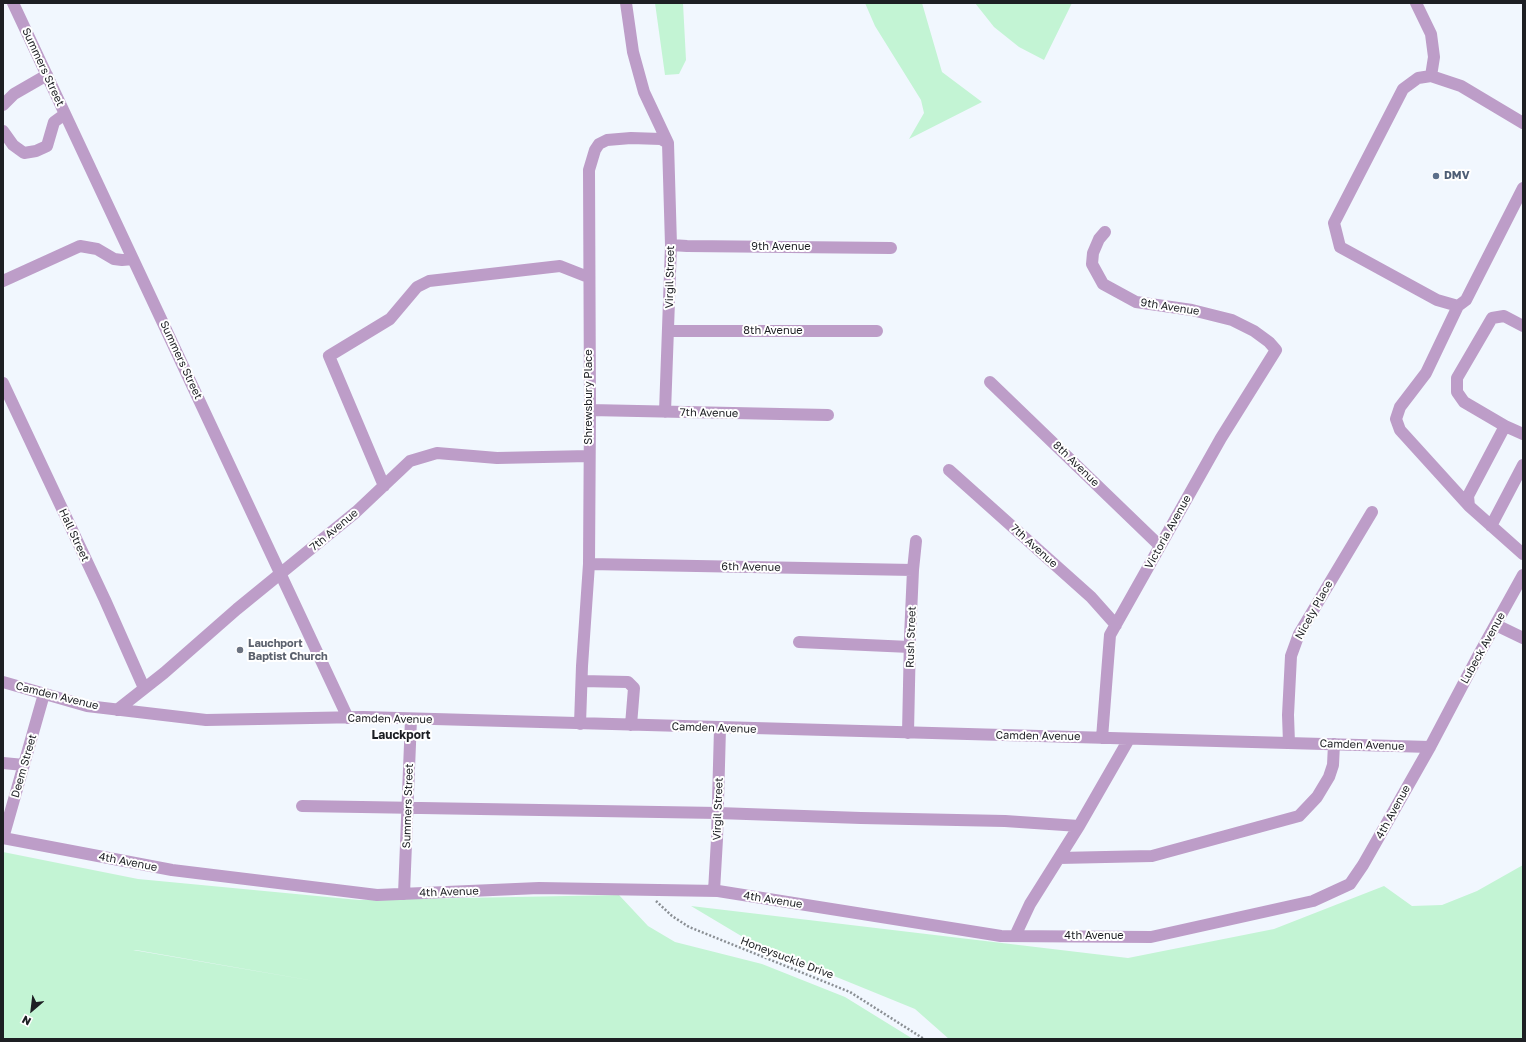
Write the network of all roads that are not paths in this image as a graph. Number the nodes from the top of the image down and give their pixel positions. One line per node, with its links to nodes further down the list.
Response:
1 (12, 3): 4 (street, Summers Street)
2 (626, 3): 10 (street)
3 (1416, 3): 5 (street)
4 (47, 75): 6 (street); 7 (street, Summers Street)
5 (1431, 76): 8 (street); 18 (street)
6 (3, 105)
7 (65, 114): 9 (street); 15 (street, Summers Street)
8 (1523, 123)
9 (3, 132)
10 (668, 143): 13 (street, Virgil Street); 16 (street, Shrewsbury Place)
11 (1523, 188): 18 (street)
12 (1105, 232): 22 (street, 9th Avenue)
13 (670, 245): 14 (street, 9th Avenue); 20 (street, Virgil Street)
14 (891, 248)
15 (133, 259): 17 (street); 42 (street, Summers Street)
16 (588, 277): 25 (street, Shrewsbury Place); 33 (street)
17 (3, 281)
18 (1458, 306): 34 (street)
19 (1523, 326): 28 (street)
20 (669, 330): 21 (street, 8th Avenue); 26 (street, Virgil Street)
21 (877, 331)
22 (1270, 342): 38 (street, Victoria Avenue)
23 (990, 382): 38 (street, 8th Avenue)
24 (3, 383): 51 (street, Hall Street)
25 (590, 410): 26 (street, 7th Avenue); 30 (street, Shrewsbury Place)
26 (665, 412): 27 (street, 7th Avenue)
27 (828, 415)
28 (1505, 426): 29 (street); 34 (street)
29 (1523, 434)
30 (589, 456): 33 (street, 7th Avenue); 40 (street, Shrewsbury Place)
31 (1523, 466): 36 (street)
32 (949, 470): 45 (street, 7th Avenue)
33 (384, 486): 42 (street, 7th Avenue)
34 (1469, 506): 36 (street)
35 (1372, 512): 63 (street, Nicely Place)
36 (1491, 526): 39 (street)
37 (916, 541): 41 (street, Rush Street)
38 (1160, 546): 45 (street, Victoria Avenue)
39 (1523, 554)
40 (588, 564): 41 (street, 6th Avenue); 49 (street, Shrewsbury Place)
41 (913, 570): 48 (street, Rush Street)
42 (281, 574): 51 (street, 7th Avenue); 54 (street, Summers Street)
43 (1523, 575): 44 (street, Lubeck Avenue)
44 (1496, 624): 46 (street); 56 (street, Lubeck Avenue)
45 (1116, 625): 61 (street, Victoria Avenue)
46 (1523, 638)
47 (799, 642): 48 (street)
48 (910, 647): 60 (street, Rush Street)
49 (582, 681): 57 (street, Shrewsbury Place); 58 (street)
50 (3, 682): 52 (street, Camden Avenue)
51 (144, 688): 53 (street, 7th Avenue)
52 (44, 694): 53 (street, Camden Avenue); 67 (street, Deem Street)
53 (117, 710): 54 (street, Camden Avenue)
54 (348, 718): 55 (street, Camden Avenue)
55 (411, 719): 57 (street, Camden Avenue); 69 (street, Summers Street)
56 (1442, 721): 65 (street, 4th Avenue)
57 (580, 724): 58 (street, Camden Avenue)
58 (632, 725): 59 (street, Camden Avenue)
59 (720, 728): 60 (street, Camden Avenue); 70 (street, Virgil Street)
60 (908, 733): 61 (street, Camden Avenue)
61 (1102, 738): 62 (street, Camden Avenue)
62 (1129, 739): 63 (street, Camden Avenue); 71 (street)
63 (1289, 743): 64 (street, Camden Avenue)
64 (1334, 744): 65 (street, Camden Avenue); 73 (street)
65 (1430, 747): 76 (street, 4th Avenue)
66 (3, 763): 67 (street)
67 (24, 765): 72 (street, Deem Street)
68 (302, 806): 69 (street)
69 (408, 807): 70 (street); 75 (street, Summers Street)
70 (718, 813): 71 (street); 74 (street, Virgil Street)
71 (1079, 826): 73 (street)
72 (3, 838): 75 (street, 4th Avenue)
73 (1059, 858): 76 (street)
74 (714, 891): 75 (street, 4th Avenue); 76 (street, 4th Avenue)
75 (404, 894)
76 (1015, 936)

